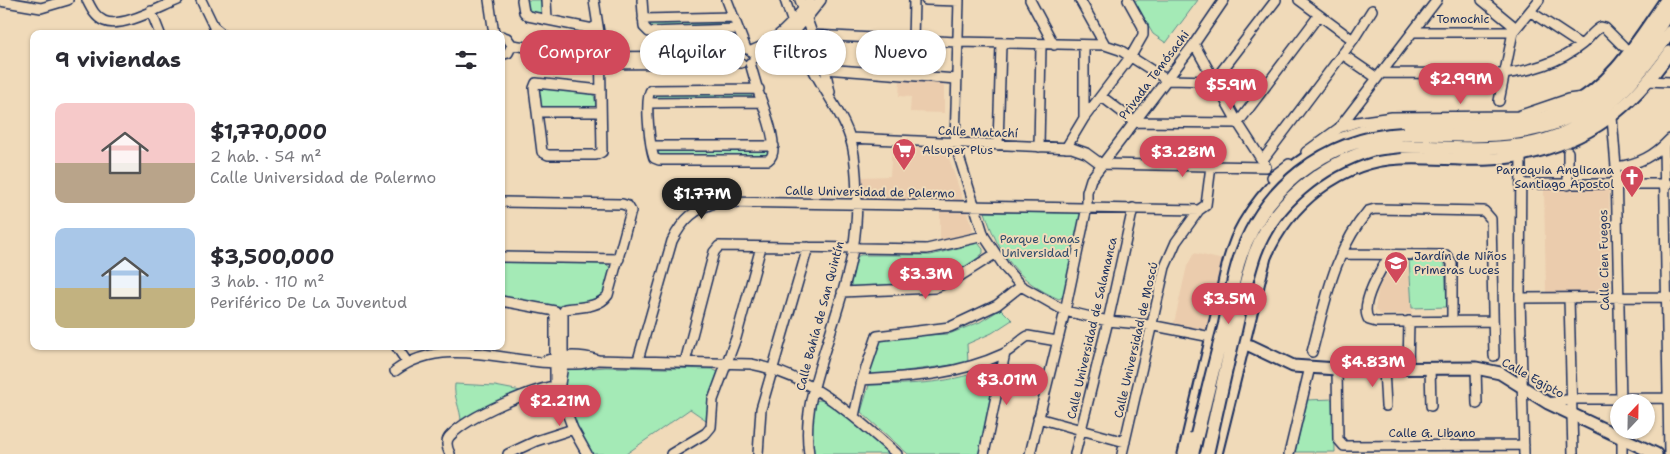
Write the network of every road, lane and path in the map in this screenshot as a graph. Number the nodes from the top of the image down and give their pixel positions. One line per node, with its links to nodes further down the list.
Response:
1 (68, 0): 29 (street)
2 (87, 0): 31 (street)
3 (178, 0): 31 (street)
4 (200, 0): 41 (street)
5 (489, 0): 42 (street)
6 (522, 0): 36 (street)
7 (546, 0): 36 (street)
8 (594, 0): 43 (street)
9 (642, 0): 37 (street)
10 (727, 0): 38 (street)
11 (785, 0): 39 (street, Calle Bahía de San Quintín)
12 (800, 0): 34 (street, Calle Bahía de San Quintín)
13 (810, 0): 34 (street)
14 (821, 0): 34 (street)
15 (914, 0): 45 (street)
16 (926, 0): 17 (street)
17 (959, 0): 52 (street)
18 (1030, 0): 57 (street)
19 (1080, 0): 58 (street)
20 (1128, 0): 66 (street)
21 (1224, 0): 54 (street, Privada Temósachi)
22 (1276, 0): 77 (street)
23 (1298, 0): 35 (street)
24 (1437, 0): 47 (street)
25 (1539, 0): 33 (street)
26 (1666, 0): 89 (main road)
27 (0, 1): 29 (street)
28 (1484, 1): 46 (street)
29 (30, 3)
30 (1372, 10): 50 (street)
31 (151, 11): 40 (street)
32 (1670, 11): 94 (highway)
33 (1531, 12): 46 (street); 59 (street)
34 (805, 14): 39 (street); 44 (street, Calle Bahía de San Quintín)
35 (1320, 15): 50 (street); 91 (street)
36 (547, 19): 43 (street)
37 (643, 19): 38 (street); 38 (street)
38 (735, 24): 67 (street)
39 (794, 26): 67 (street); 82 (street, Calle Bahía de San Quintín)
40 (158, 30)
41 (214, 30)
42 (493, 30)
43 (596, 30)
44 (810, 30)
45 (913, 30)
46 (1514, 30): 47 (street, Tomochic); 70 (street)
47 (1413, 32): 73 (street)
48 (1670, 32): 94 (highway)
49 (505, 37): 55 (street)
50 (1353, 40): 65 (street)
51 (946, 42): 52 (street)
52 (957, 42): 53 (street); 74 (street)
53 (1001, 44): 56 (street); 99 (street)
54 (1194, 44): 75 (street, Privada Temósachi); 77 (street)
55 (512, 45): 60 (street); 64 (street)
56 (1041, 45): 57 (street); 100 (street)
57 (1054, 45): 61 (street)
58 (1105, 45): 61 (street); 66 (street)
59 (1580, 45): 62 (street); 70 (street)
60 (520, 46)
61 (1084, 46): 88 (street)
62 (1623, 46)
63 (1670, 52): 76 (main road)
64 (505, 54)
65 (1342, 54): 73 (street); 105 (street)
66 (1131, 56): 75 (street); 81 (street)
67 (746, 57): 68 (street); 80 (street)
68 (630, 60)
69 (846, 71): 74 (street)
70 (1504, 74): 73 (street); 83 (street)
71 (598, 75): 79 (street)
72 (826, 75): 82 (street, Calle Bahía de San Quintín)
73 (1379, 75): 92 (street)
74 (956, 79): 96 (street)
75 (1167, 80): 77 (street); 90 (street, Privada Temósachi)
76 (1647, 80): 78 (street); 87 (main road)
77 (1214, 81): 91 (street)
78 (1670, 82)
79 (599, 93): 85 (street); 86 (street)
80 (758, 94): 84 (street); 84 (street); 98 (street)
81 (1101, 96): 88 (street); 90 (street)
82 (832, 99): 93 (street, Calle Bahía de San Quintín)
83 (1499, 101)
84 (648, 103): 97 (street)
85 (537, 112): 86 (street); 86 (street)
86 (601, 112)
87 (1612, 117): 103 (main road); 107 (street, Calle Cien Fuegos)
88 (1084, 118): 101 (street)
89 (1529, 118): 92 (street); 108 (main road)
90 (1135, 122): 91 (street); 104 (street, Privada Temósachi)
91 (1238, 123): 105 (street)
92 (1339, 128): 108 (street)
93 (850, 138): 96 (street, Calle Matachí); 114 (street, Calle Bahía de San Quintín)
94 (1402, 140): 201 (highway, bridge); 202 (highway, bridge)
95 (1667, 142): 107 (street); 110 (street)
96 (956, 144): 99 (street, Calle Matachí); 115 (street)
97 (652, 146): 98 (street); 98 (street)
98 (774, 146)
99 (998, 146): 100 (street, Calle Matachí)
100 (1039, 146): 101 (street, Calle Matachí)
101 (1066, 148): 104 (street, Calle Matachí)
102 (1568, 152): 111 (street)
103 (1521, 155): 109 (street); 137 (main road)
104 (1101, 164): 106 (street); 116 (street, Privada Temósachi)
105 (1264, 164): 106 (street); 108 (street)
106 (1211, 166): 117 (street)
107 (1616, 167): 112 (street, Calle Cien Fuegos)
108 (1274, 180): 135 (main road)
109 (1521, 184): 111 (street); 131 (street)
110 (1667, 184): 112 (street); 130 (street)
111 (1568, 185): 112 (street)
112 (1616, 185): 133 (street, Calle Cien Fuegos)
113 (505, 202): 127 (street)
114 (856, 204): 115 (street, Calle Universidad de Palermo); 122 (street, Calle Bahía de San Quintín); 151 (street, Calle Universidad de Palermo)
115 (976, 207): 116 (street, Calle Universidad de Palermo); 119 (street)
116 (1087, 207): 118 (street, Calle Universidad de Palermo); 136 (street, Privada Temósachi)
117 (1203, 207): 118 (street, Calle Universidad de Palermo); 142 (street, Calle Universidad de Moscú)
118 (1133, 208): 138 (street, Calle Universidad de Salamanca)
119 (984, 236): 122 (street); 123 (street)
120 (761, 247): 121 (street); 154 (street); 155 (street)
121 (808, 247): 122 (street); 158 (street)
122 (853, 248): 129 (street, Calle Bahía de San Quintín)
123 (995, 254): 128 (street); 129 (street)
124 (1341, 254): 125 (street); 140 (street); 147 (street)
125 (1391, 254): 139 (street); 141 (street)
126 (505, 257): 127 (street)
127 (619, 259): 152 (street)
128 (1021, 286): 136 (street); 165 (street)
129 (842, 292): 166 (street, Calle Bahía de San Quintín)
130 (1669, 297): 133 (street); 170 (street)
131 (1520, 298): 132 (street); 168 (street)
132 (1569, 298): 133 (street); 171 (street)
133 (1617, 298): 169 (street, Calle Cien Fuegos)
134 (505, 302): 152 (street)
135 (1219, 305): 137 (main road); 143 (main road)
136 (1065, 311): 138 (street); 144 (street, Privada Temósachi)
137 (1249, 313): 145 (main road)
138 (1108, 321): 142 (street); 182 (street, Calle Universidad de Salamanca)
139 (1452, 321): 140 (street); 141 (street)
140 (1493, 321): 150 (street)
141 (1411, 322): 159 (street)
142 (1150, 325): 143 (street); 186 (street, Calle Universidad de Moscú)
143 (1211, 337): 145 (main road, Calle Egipto); 149 (main road)
144 (1057, 341): 148 (street); 180 (street, Privada Temósachi)
145 (1242, 344): 156 (main road); 157 (main road, Calle Egipto)
146 (399, 350): 153 (street)
147 (1312, 352)
148 (1005, 353): 165 (street); 196 (street)
149 (1207, 356): 156 (main road); 200 (main road)
150 (1494, 356)
151 (638, 360): 152 (street); 154 (street)
152 (558, 361): 153 (street); 167 (street)
153 (407, 362): 164 (street)
154 (684, 362): 155 (street)
155 (727, 364): 158 (street); 192 (street)
156 (1237, 365): 203 (main road)
157 (1310, 367): 162 (main road, Calle Egipto); 204 (street)
158 (773, 368): 166 (street); 193 (street)
159 (1410, 368): 160 (main road, Calle Egipto); 163 (main road, Calle Egipto)
160 (1430, 368): 161 (main road, Calle Egipto); 177 (street)
161 (1476, 368): 168 (main road, Calle Egipto); 175 (street)
162 (1337, 369): 163 (main road, Calle Egipto); 187 (street, Calle G. Libano)
163 (1384, 369): 176 (street)
164 (395, 370)
165 (862, 380): 178 (street)
166 (814, 386): 178 (street); 194 (street, Calle Bahía de San Quintín)
167 (559, 387): 181 (street); 189 (street)
168 (1524, 390): 174 (main road, Calle Egipto); 188 (street)
169 (1620, 394)
170 (1670, 398): 172 (street); 208 (street)
171 (1572, 399): 173 (street); 174 (street); 179 (street)
172 (1655, 399)
173 (1610, 400)
174 (1548, 403): 179 (main road, Calle Egipto)
175 (1477, 404)
176 (1386, 406)
177 (1431, 406)
178 (854, 416): 195 (street)
179 (1573, 416): 183 (main road, Calle Egipto); 205 (street)
180 (1038, 418): 182 (street); 197 (street, Privada Temósachi)
181 (573, 429): 190 (street); 191 (street)
182 (1082, 430): 186 (street); 198 (street, Calle Universidad de Salamanca)
183 (1610, 430)
184 (1622, 439): 206 (street)
185 (1630, 439): 207 (main road, Calle Egipto)
186 (1125, 442): 199 (street, Calle Universidad de Moscú)
187 (1411, 450): 188 (street, Calle G. Libano)
188 (1524, 450)
189 (450, 454)
190 (508, 454)
191 (587, 454)
192 (671, 454)
193 (758, 454)
194 (809, 454)
195 (898, 454)
196 (984, 454)
197 (1030, 454)
198 (1076, 454)
199 (1122, 454)
200 (1184, 454)
201 (1192, 454)
202 (1207, 454)
203 (1216, 454)
204 (1290, 454)
205 (1573, 454)
206 (1622, 454)
207 (1656, 454)
208 (1669, 454)

